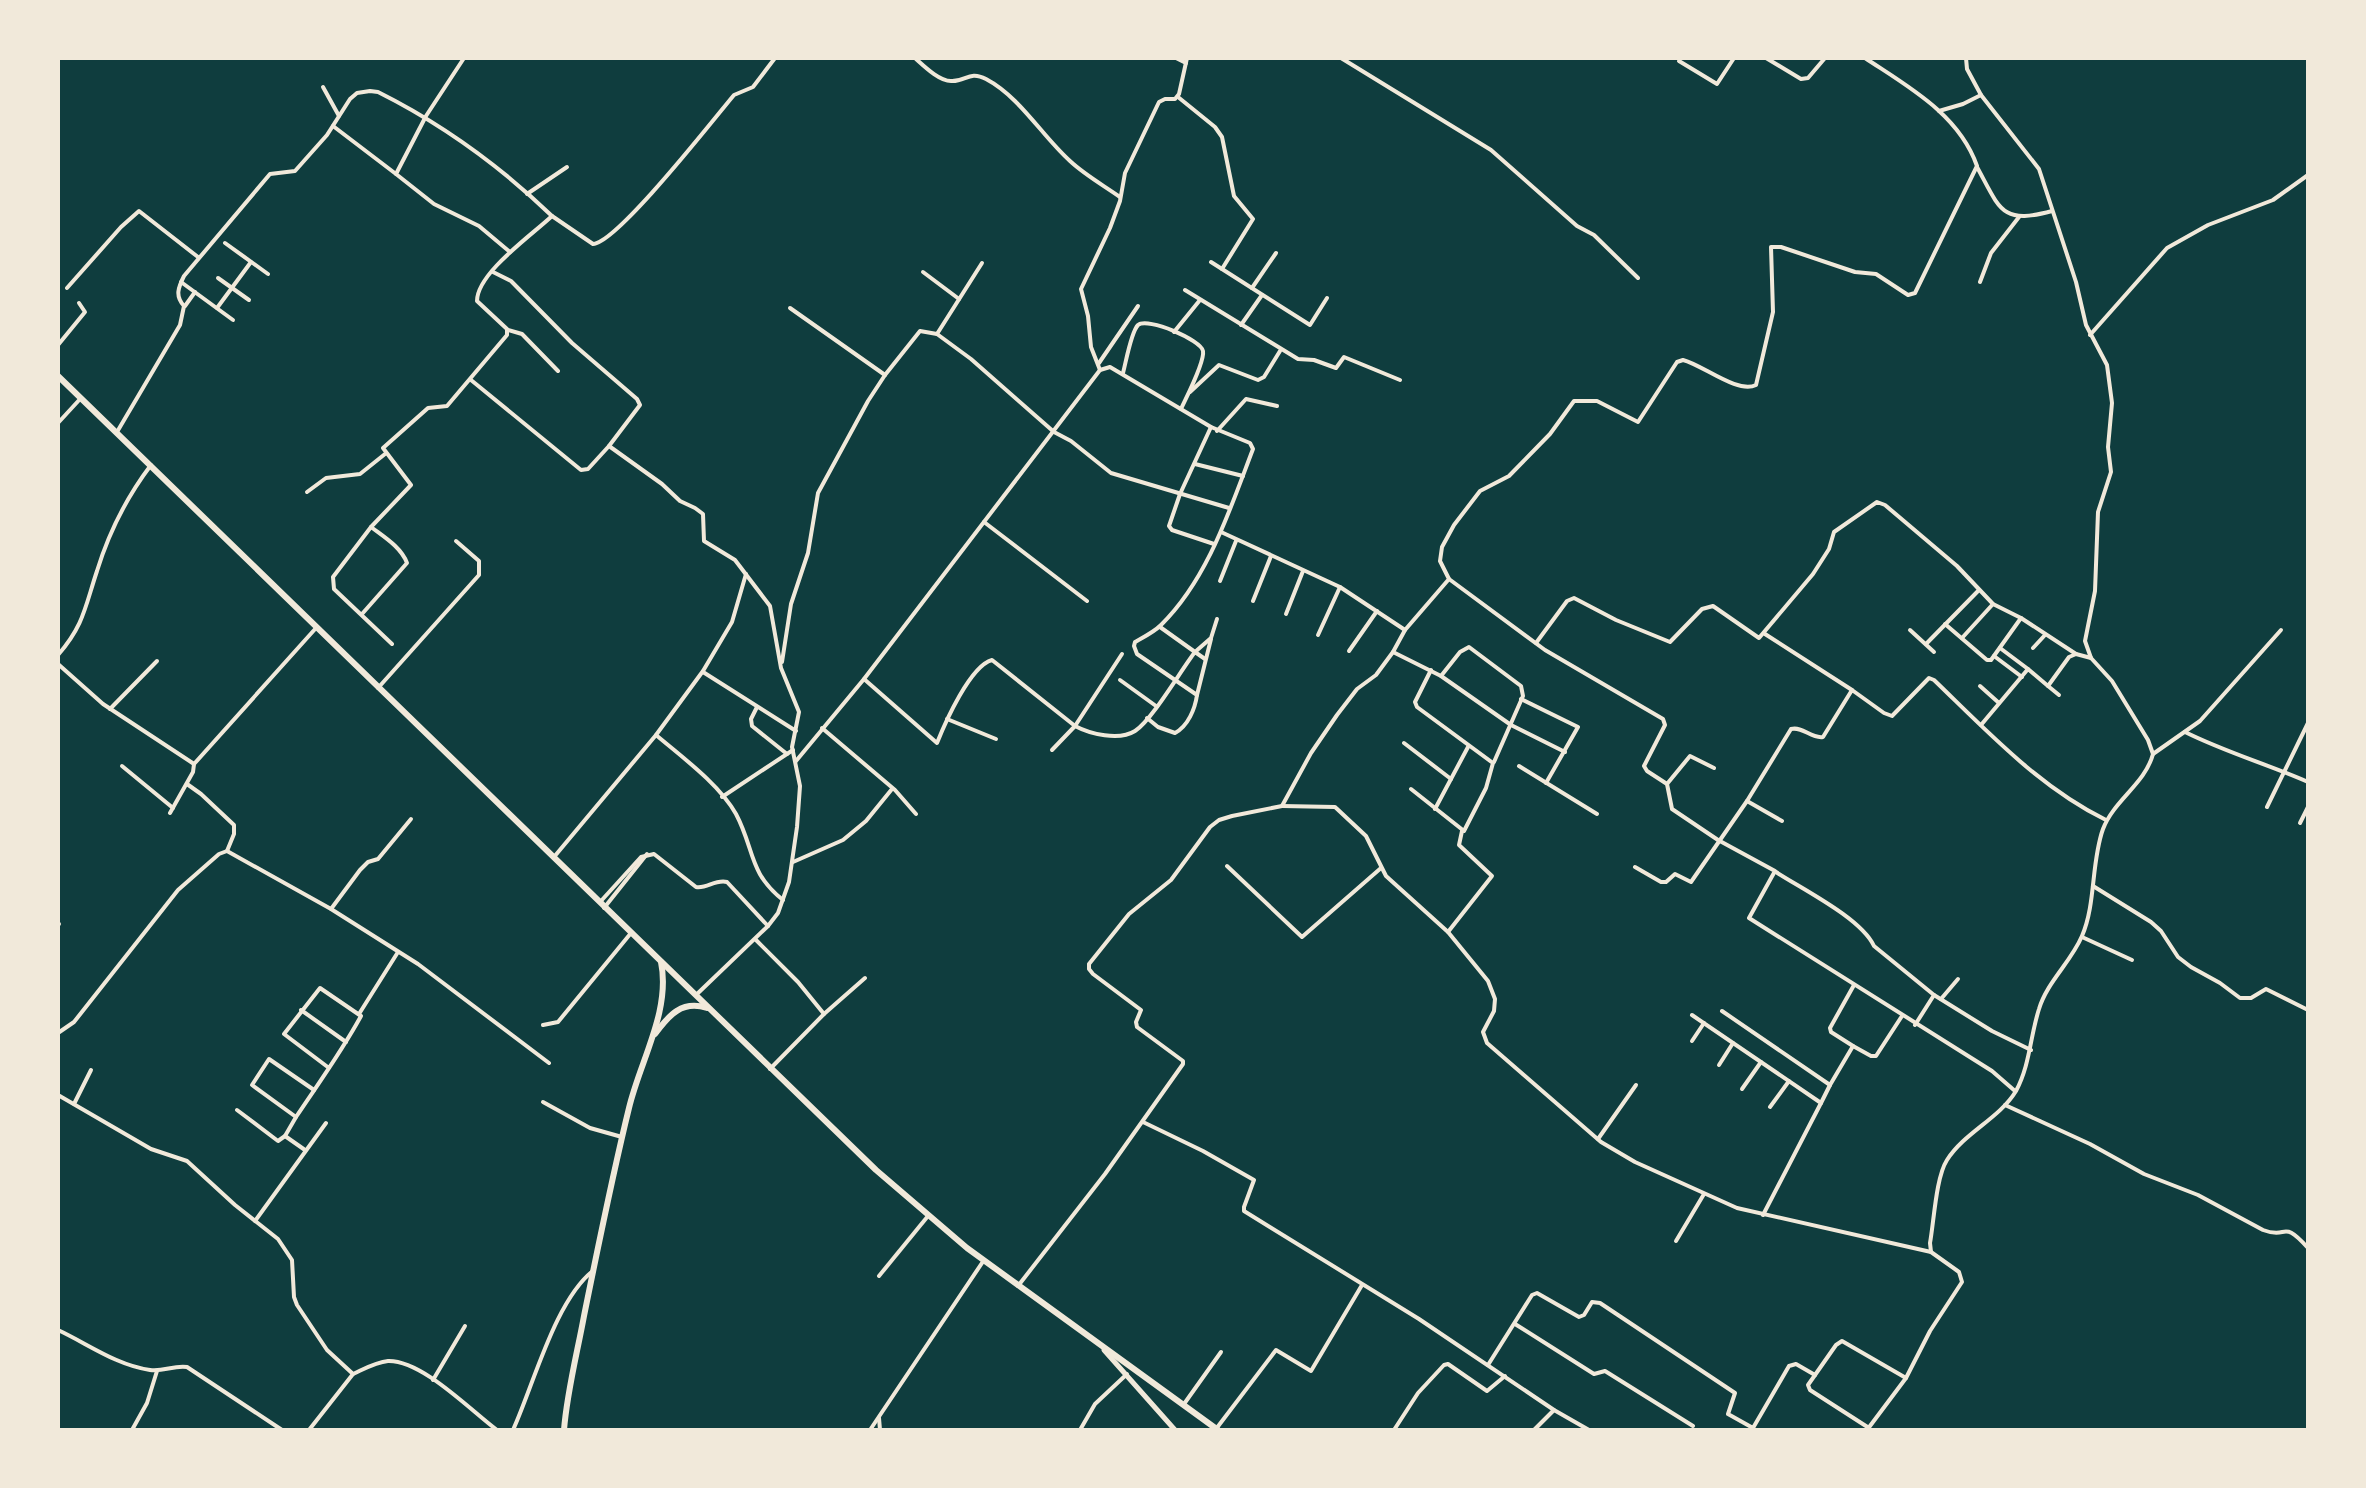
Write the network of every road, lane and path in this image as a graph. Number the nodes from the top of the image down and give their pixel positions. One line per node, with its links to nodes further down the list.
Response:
1 (464, 58): 18 (street)
2 (775, 58): 27 (street)
3 (915, 58): 25 (street)
4 (1176, 58): 11 (street)
5 (1341, 58): 41 (street)
6 (1734, 58): 12 (street)
7 (1766, 58): 8 (street)
8 (1825, 58)
9 (1865, 58): 16 (street)
10 (1966, 58): 14 (street)
11 (1187, 61): 15 (street)
12 (1679, 61)
13 (323, 87): 17 (street)
14 (1981, 95): 16 (street); 26 (street)
15 (1178, 97): 25 (street); 36 (street)
16 (1939, 111): 20 (street)
17 (339, 116): 18 (street); 19 (street)
18 (426, 116): 22 (street); 24 (street)
19 (333, 126): 22 (street); 32 (street)
20 (1977, 166): 28 (street); 100 (street)
21 (567, 167): 24 (street)
22 (396, 174): 30 (street)
23 (2308, 175): 64 (street)
24 (527, 194): 27 (street)
25 (1120, 197): 67 (street)
26 (2052, 211): 28 (street); 64 (street)
27 (552, 216): 30 (street)
28 (2019, 217): 43 (street)
29 (225, 243): 33 (street)
30 (510, 252): 37 (street)
31 (1276, 253): 46 (street)
32 (198, 257): 42 (street); 44 (street)
33 (251, 262): 39 (street); 45 (street)
34 (1211, 262): 36 (street)
35 (982, 263): 51 (street)
36 (1222, 269): 46 (street)
37 (493, 272): 61 (street); 83 (street)
38 (923, 272): 51 (street)
39 (268, 274)
40 (218, 278): 45 (street)
41 (1638, 278)
42 (181, 282): 48 (street); 55 (street)
43 (1980, 282)
44 (67, 288)
45 (232, 288): 52 (street); 57 (street)
46 (1252, 288): 49 (street)
47 (1185, 290): 53 (street)
48 (195, 292): 55 (street); 57 (street)
49 (1262, 295): 50 (street); 60 (street)
50 (1327, 298)
51 (959, 299): 63 (street)
52 (249, 300)
53 (1200, 300): 60 (street); 62 (street)
54 (79, 303): 65 (street)
55 (184, 306): 81 (street)
56 (1138, 306): 67 (street)
57 (217, 308): 59 (street)
58 (790, 308): 70 (street)
59 (233, 320)
60 (1241, 325): 66 (street)
61 (508, 330): 68 (street); 72 (street)
62 (1174, 332): 69 (street); 74 (street)
63 (937, 334): 70 (street); 82 (street)
64 (2090, 335): 136 (street)
65 (58, 345)
66 (1280, 350): 73 (street); 74 (street)
67 (1099, 367): 69 (street); 82 (street)
68 (558, 371)
69 (1123, 373): 77 (street)
70 (885, 375): 140 (street)
71 (58, 376): 75 (highway)
72 (471, 380): 83 (street); 84 (street)
73 (1400, 380)
74 (1188, 393): 77 (street)
75 (81, 398): 78 (street); 81 (highway)
76 (1277, 406): 80 (street)
77 (1181, 409): 79 (street)
78 (58, 423)
79 (1211, 427): 80 (street); 85 (street)
80 (1217, 431): 87 (street)
81 (117, 432): 86 (highway)
82 (1054, 432): 89 (street); 91 (street)
83 (609, 446): 99 (street)
84 (385, 454): 88 (street); 92 (street)
85 (1194, 464): 87 (street); 89 (street)
86 (151, 465): 114 (highway); 134 (street)
87 (1243, 476): 90 (street)
88 (307, 492)
89 (1180, 494): 90 (street); 96 (street)
90 (1229, 508): 93 (street)
91 (984, 522): 104 (street); 146 (street)
92 (371, 527): 108 (street); 108 (street)
93 (1221, 532): 95 (street); 96 (street)
94 (456, 541): 151 (street)
95 (1236, 541): 97 (street); 101 (street)
96 (1214, 544): 113 (street)
97 (1271, 556): 98 (street); 105 (street)
98 (1303, 571): 102 (street); 109 (street)
99 (746, 574): 140 (street); 143 (street)
100 (1449, 579): 115 (street); 123 (street)
101 (1220, 581)
102 (1340, 587): 107 (street); 120 (street)
103 (1979, 590): 106 (street); 112 (street); 118 (street)
104 (1087, 601)
105 (1253, 601)
106 (1993, 604): 110 (street); 122 (street)
107 (1377, 611): 115 (street); 128 (street)
108 (362, 614): 124 (street)
109 (1286, 614)
110 (2021, 618): 119 (street); 126 (street)
111 (1217, 619): 121 (street)
112 (1945, 624): 122 (street); 125 (street)
113 (1160, 627): 129 (street); 148 (street)
114 (316, 628): 151 (highway); 180 (street)
115 (1405, 630): 130 (street)
116 (1910, 630): 125 (street)
117 (2281, 630): 168 (street)
118 (1765, 634): 123 (street); 152 (street)
119 (2045, 634): 127 (street); 133 (street)
120 (1318, 635)
121 (1211, 638): 129 (street); 137 (street)
122 (1962, 638): 135 (street)
123 (1536, 643): 189 (street)
124 (392, 644)
125 (1926, 644): 131 (street)
126 (2000, 648): 135 (street); 141 (street)
127 (2033, 648)
128 (1349, 651)
129 (1195, 652): 137 (street); 148 (street)
130 (1393, 652): 142 (street); 194 (street)
131 (1934, 652)
132 (1122, 654): 165 (street)
133 (2076, 654): 136 (street); 150 (street)
134 (58, 655)
135 (1994, 656): 145 (street)
136 (2091, 658): 177 (street)
137 (1205, 659): 153 (street)
138 (157, 661): 159 (street)
139 (58, 664): 159 (street)
140 (781, 668): 167 (street)
141 (2028, 669): 145 (street); 150 (street)
142 (1431, 670): 144 (street); 172 (street)
143 (703, 671): 158 (street); 169 (street)
144 (1441, 676): 155 (street); 163 (street)
145 (2022, 677): 156 (street)
146 (864, 679): 161 (street); 166 (street)
147 (1120, 680): 157 (street)
148 (1173, 680): 153 (street); 157 (street)
149 (1980, 686): 156 (street)
150 (2048, 686): 154 (street)
151 (378, 688): 207 (highway)
152 (1852, 690): 164 (street); 193 (street)
153 (1197, 695): 160 (street)
154 (2059, 695)
155 (1521, 699): 163 (street); 175 (street)
156 (1999, 703): 164 (street)
157 (1156, 706): 160 (street)
158 (758, 707): 167 (street); 176 (street)
159 (110, 709): 180 (street)
160 (1147, 718): 165 (street)
161 (947, 719): 165 (street); 170 (street)
162 (2308, 723): 184 (street)
163 (1511, 725): 175 (street); 179 (street)
164 (1981, 725): 201 (street)
165 (1075, 726): 174 (street)
166 (822, 728): 178 (street); 190 (street)
167 (796, 731): 173 (street)
168 (2185, 732): 177 (street); 184 (street)
169 (656, 735): 192 (street); 207 (street)
170 (996, 739)
171 (1404, 743): 185 (street)
172 (1468, 747): 179 (street); 185 (street)
173 (793, 750): 176 (street); 178 (street)
174 (1052, 750)
175 (1565, 752): 187 (street)
176 (787, 754): 192 (street)
177 (2153, 754): 201 (street)
178 (796, 761): 208 (street)
179 (1493, 763): 204 (street)
180 (194, 764): 188 (street)
181 (122, 766): 188 (street)
182 (1519, 766): 187 (street)
183 (1714, 768): 189 (street)
184 (2283, 771): 186 (street); 195 (street)
185 (1451, 779): 197 (street)
186 (2308, 782)
187 (1546, 783): 199 (street)
188 (186, 784): 206 (street)
189 (1667, 784): 205 (street)
190 (892, 789): 198 (street); 208 (street)
191 (1411, 789): 197 (street)
192 (722, 797): 214 (street)
193 (1747, 801): 202 (street); 205 (street)
194 (1282, 806): 211 (street); 269 (street)
195 (2267, 807)
196 (2308, 807): 203 (street)
197 (1435, 809): 204 (street)
198 (916, 814)
199 (1597, 814)
200 (411, 819): 216 (street)
201 (2106, 820): 213 (street)
202 (1782, 821)
203 (2300, 823)
204 (1462, 831): 218 (street)
205 (1718, 840): 210 (street); 212 (street)
206 (227, 851): 216 (street); 242 (street)
207 (554, 857): 215 (highway)
208 (792, 862): 214 (street)
209 (1227, 866): 211 (street)
210 (1635, 867)
211 (1381, 868): 218 (street)
212 (1775, 871): 227 (street); 229 (street)
213 (2093, 886): 220 (street); 233 (street)
214 (783, 900): 217 (street)
215 (602, 906): 217 (street); 219 (highway)
216 (331, 909): 222 (street)
217 (768, 926): 221 (street)
218 (1448, 932): 273 (street)
219 (631, 933): 224 (highway); 240 (street)
220 (2082, 937): 223 (street); 248 (street)
221 (756, 940): 228 (street); 236 (street)
222 (398, 952): 235 (street); 250 (street)
223 (2132, 960)
224 (661, 961): 228 (highway); 245 (highway)
225 (865, 978): 236 (street)
226 (1958, 979): 230 (street)
227 (1854, 985): 238 (street); 247 (street)
228 (696, 995): 231 (highway)
229 (1934, 995): 230 (street); 241 (street)
230 (1941, 999): 248 (street)
231 (710, 1009): 245 (highway); 253 (highway)
232 (301, 1010): 235 (street); 244 (street); 252 (street)
233 (2308, 1010)
234 (1722, 1011): 257 (street)
235 (359, 1014): 244 (street)
236 (824, 1014): 253 (street)
237 (1692, 1015): 239 (street)
238 (1902, 1016): 241 (street); 247 (street)
239 (1704, 1023): 243 (street); 246 (street)
240 (543, 1025)
241 (1915, 1025): 260 (street)
242 (58, 1033)
243 (1692, 1041)
244 (346, 1042): 252 (street)
245 (650, 1042): 272 (highway)
246 (1733, 1043): 249 (street); 251 (street)
247 (1853, 1046): 257 (street)
248 (2031, 1050): 260 (street)
249 (1761, 1062): 255 (street); 258 (street)
250 (549, 1063)
251 (1719, 1065)
252 (329, 1068): 259 (street)
253 (770, 1069): 277 (highway)
254 (91, 1070): 264 (street)
255 (1789, 1081): 263 (street); 266 (street)
256 (1636, 1085): 273 (street)
257 (1830, 1085): 263 (street)
258 (1742, 1089)
259 (314, 1090): 268 (street); 268 (street)
260 (2015, 1091): 265 (street)
261 (58, 1095): 264 (street)
262 (543, 1102): 272 (street)
263 (1821, 1103): 276 (street)
264 (74, 1104): 278 (street)
265 (2005, 1105): 280 (street); 281 (street)
266 (1770, 1107)
267 (237, 1110): 271 (street)
268 (296, 1117): 271 (street)
269 (1143, 1122): 285 (street); 286 (street)
270 (326, 1123): 274 (street)
271 (285, 1136): 274 (street)
272 (622, 1137): 283 (highway)
273 (1598, 1139): 275 (street)
274 (305, 1150): 278 (street)
275 (1704, 1194): 276 (street); 279 (street)
276 (1763, 1215): 281 (street)
277 (928, 1216): 282 (highway); 284 (street)
278 (255, 1221): 294 (street)
279 (1676, 1241)
280 (2308, 1248)
281 (1931, 1252): 298 (street)
282 (984, 1260): 286 (highway); 302 (street)
283 (594, 1270): 311 (street); 312 (highway)
284 (879, 1276)
285 (1362, 1285): 292 (street); 304 (street)
286 (1018, 1286): 290 (highway)
287 (1515, 1324): 292 (street); 303 (street); 305 (street)
288 (465, 1326): 299 (street)
289 (58, 1330): 293 (street)
290 (1101, 1348): 295 (main road); 300 (highway)
291 (1221, 1352): 300 (street)
292 (1488, 1365): 297 (street)
293 (157, 1371): 307 (street); 308 (street)
294 (353, 1374): 299 (street); 309 (street)
295 (1127, 1374): 315 (street); 316 (main road)
296 (1815, 1375): 298 (street); 305 (street); 306 (street)
297 (1505, 1376): 301 (street); 317 (street)
298 (1906, 1378): 306 (street)
299 (433, 1380): 310 (street)
300 (1184, 1404): 304 (highway)
301 (1554, 1410): 318 (street); 319 (street)
302 (879, 1415): 313 (street); 314 (street)
303 (1693, 1426)
304 (1217, 1429)
305 (1754, 1429)
306 (1868, 1429)
307 (132, 1430)
308 (282, 1430)
309 (309, 1430)
310 (497, 1430)
311 (513, 1430)
312 (564, 1430)
313 (870, 1430)
314 (880, 1430)
315 (1080, 1430)
316 (1175, 1430)
317 (1394, 1430)
318 (1534, 1430)
319 (1589, 1430)

